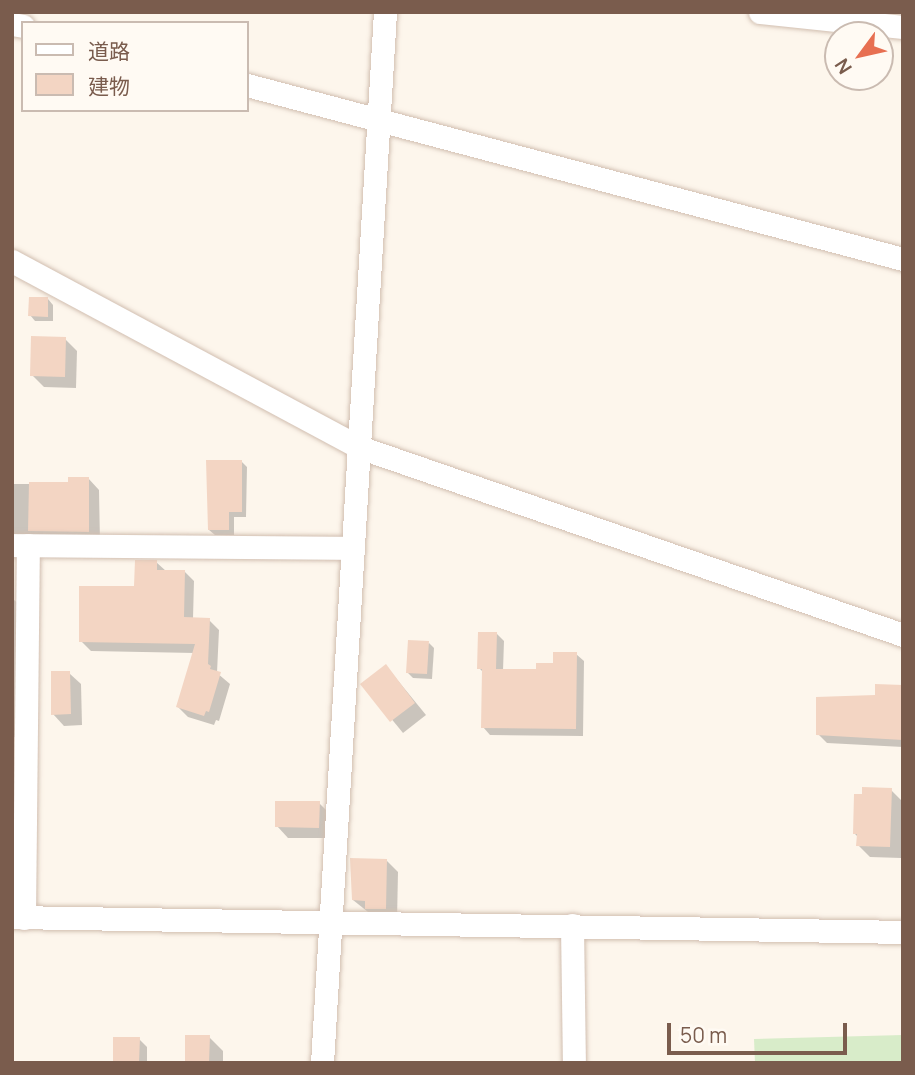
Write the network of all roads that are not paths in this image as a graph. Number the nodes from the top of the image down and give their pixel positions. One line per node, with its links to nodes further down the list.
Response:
1 (385, 12): 5 (street)
2 (760, 12): 3 (street)
3 (903, 27)
4 (248, 85): 5 (street)
5 (381, 120): 6 (street); 8 (street)
6 (903, 259)
7 (12, 261): 8 (street)
8 (359, 447): 10 (street); 11 (street)
9 (20, 545): 10 (street); 12 (street)
10 (354, 548): 13 (street)
11 (903, 635)
12 (18, 917): 13 (street)
13 (328, 924): 14 (street); 16 (street)
14 (572, 925): 15 (street); 17 (street)
15 (903, 932)
16 (322, 1063)
17 (574, 1063)

